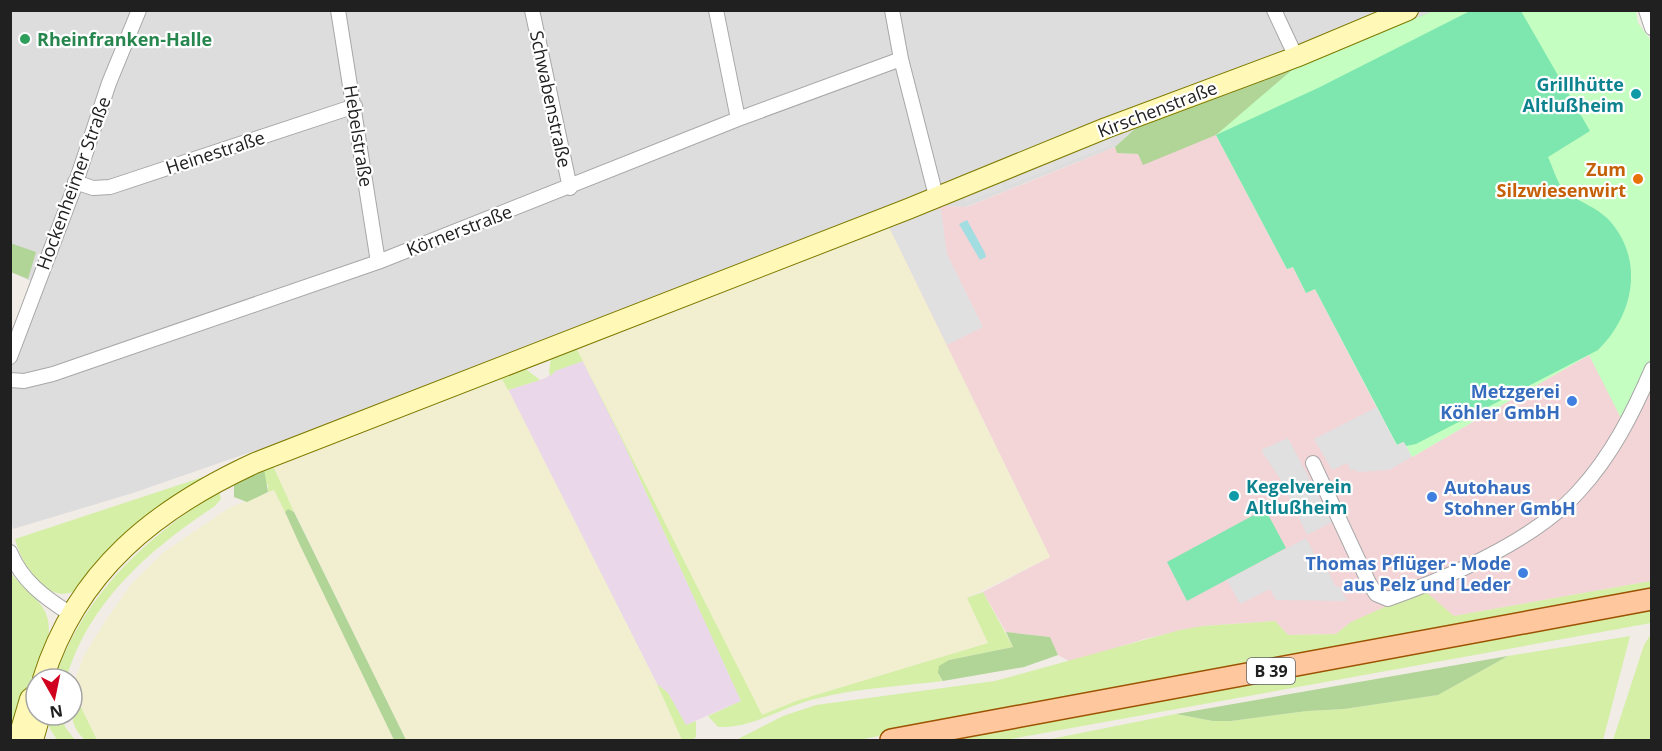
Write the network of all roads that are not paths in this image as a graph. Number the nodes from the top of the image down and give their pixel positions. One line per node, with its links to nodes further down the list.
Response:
1 (139, 10): 14 (street, Hockenheimer Straße)
2 (338, 10): 12 (street, Hebelstraße)
3 (532, 10): 15 (street, Schwabenstraße)
4 (716, 10): 13 (street)
5 (892, 10): 11 (street)
6 (1275, 10): 10 (street)
7 (1408, 10): 10 (street, Kirschenstraße)
8 (1646, 10): 9 (street)
9 (1652, 28)
10 (1296, 57): 16 (street, Kirschenstraße)
11 (901, 59): 13 (street, Körnerstraße); 16 (street)
12 (355, 106): 14 (street, Heinestraße); 17 (street, Hebelstraße)
13 (738, 119): 15 (street, Körnerstraße)
14 (75, 182): 18 (street, Hockenheimer Straße)
15 (570, 188): 17 (street, Körnerstraße)
16 (936, 196): 24 (street, Kirschenstraße)
17 (378, 262): 20 (street, Körnerstraße)
18 (10, 357)
19 (1652, 369): 21 (street)
20 (10, 380)
21 (1312, 463)
22 (10, 552): 24 (street)
23 (1652, 599): 30 (main road, B 39)
24 (69, 613): 25 (street, Kirschenstraße)
25 (48, 667)
26 (24, 720): 28 (street)
27 (45, 727): 29 (street)
28 (18, 741)
29 (51, 741)
30 (891, 741)

